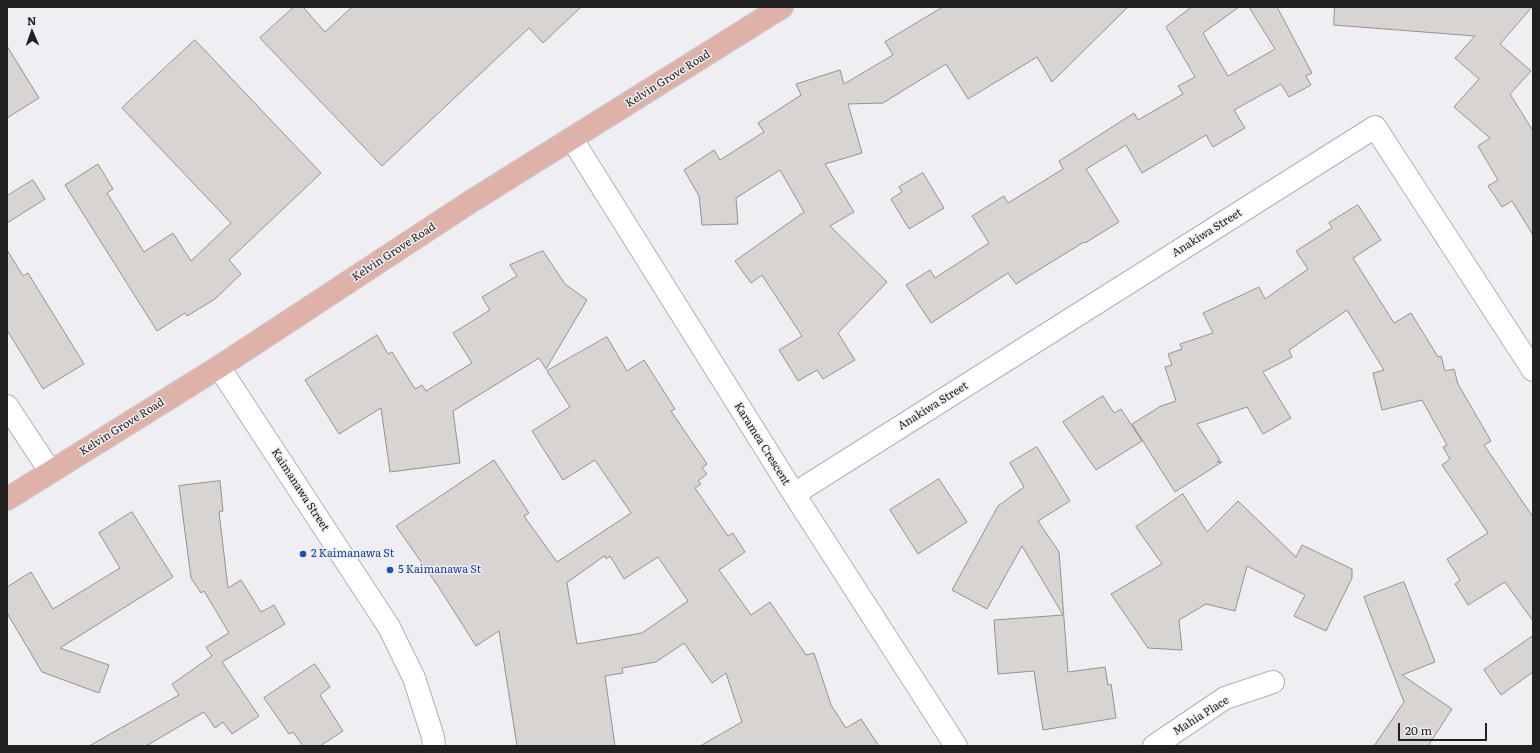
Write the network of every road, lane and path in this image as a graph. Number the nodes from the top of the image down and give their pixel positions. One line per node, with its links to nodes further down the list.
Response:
1 (782, 7): 2 (main road, Kelvin Grove Road)
2 (572, 139): 3 (main road, Kelvin Grove Road); 7 (street, Karamea Crescent)
3 (219, 367): 6 (main road, Kelvin Grove Road); 10 (street, Kaimanawa Street)
4 (1533, 370): 7 (street, Anakiwa Street)
5 (7, 406): 6 (street)
6 (50, 471): 8 (main road, Kelvin Grove Road)
7 (794, 494): 11 (street, Karamea Crescent)
8 (7, 499)
9 (1273, 682): 12 (street, Mahia Place)
10 (434, 746)
11 (956, 746)
12 (1154, 746)

